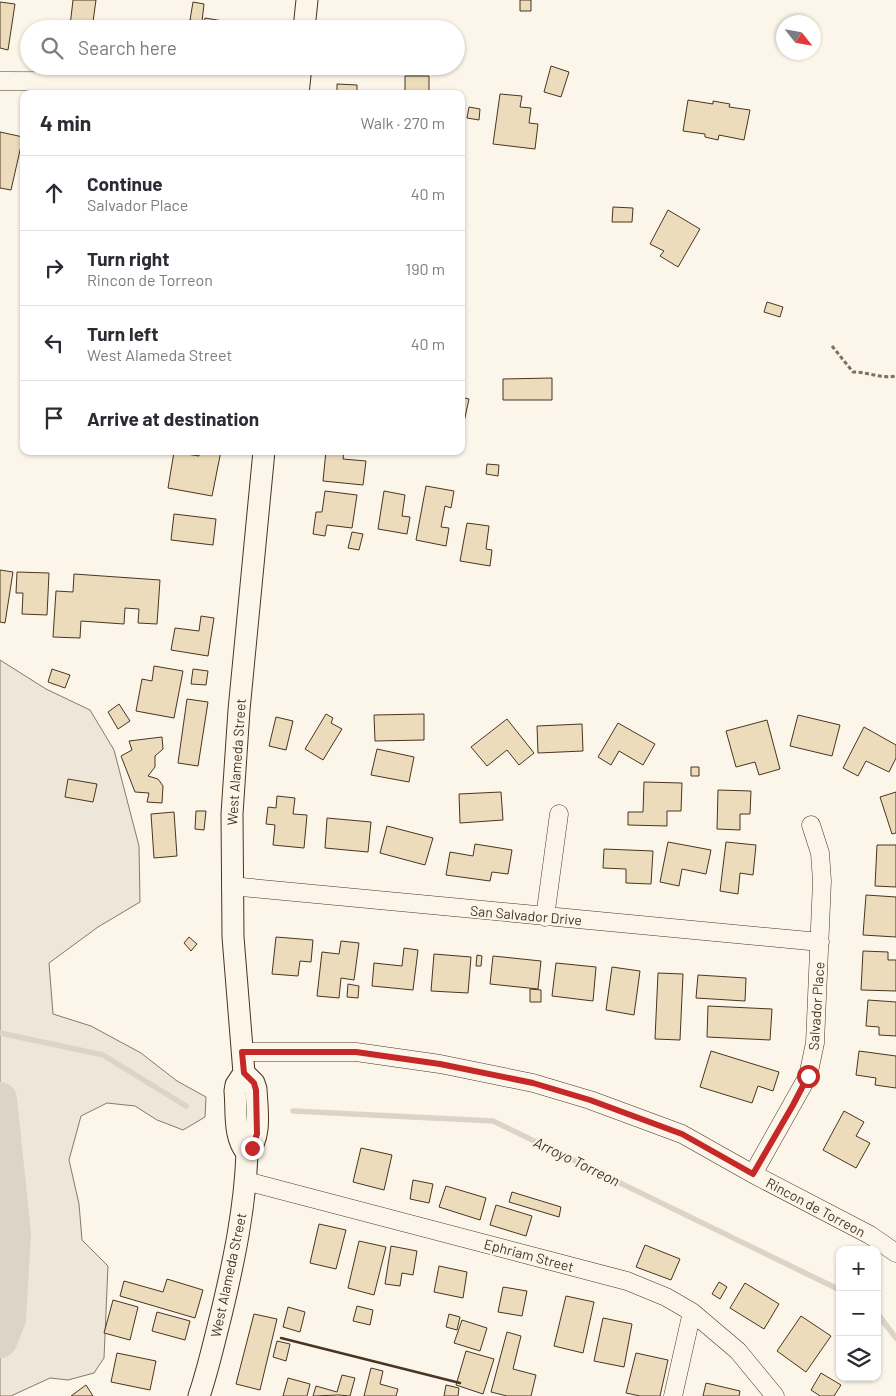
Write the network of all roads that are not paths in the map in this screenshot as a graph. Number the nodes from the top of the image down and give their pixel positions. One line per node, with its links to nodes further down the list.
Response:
1 (307, 0): 2 (street)
2 (305, 20)
3 (0, 81): 4 (street)
4 (299, 81)
5 (264, 455): 8 (street, West Alameda Street)
6 (559, 814): 9 (street)
7 (811, 825): 10 (street, Salvador Place)
8 (232, 886): 9 (street, San Salvador Drive); 11 (street, West Alameda Street)
9 (545, 917): 10 (street, San Salvador Drive)
10 (820, 942): 12 (street, Salvador Place)
11 (243, 1063): 12 (street, Rincon de Torreon); 13 (street, West Alameda Street)
12 (753, 1174): 14 (street, Rincon de Torreon)
13 (246, 1181): 15 (street, Ephriam Street); 16 (street, West Alameda Street)
14 (896, 1253)
15 (692, 1312): 17 (street); 18 (street, Ephriam Street)
16 (199, 1396)
17 (673, 1396)
18 (775, 1396)

